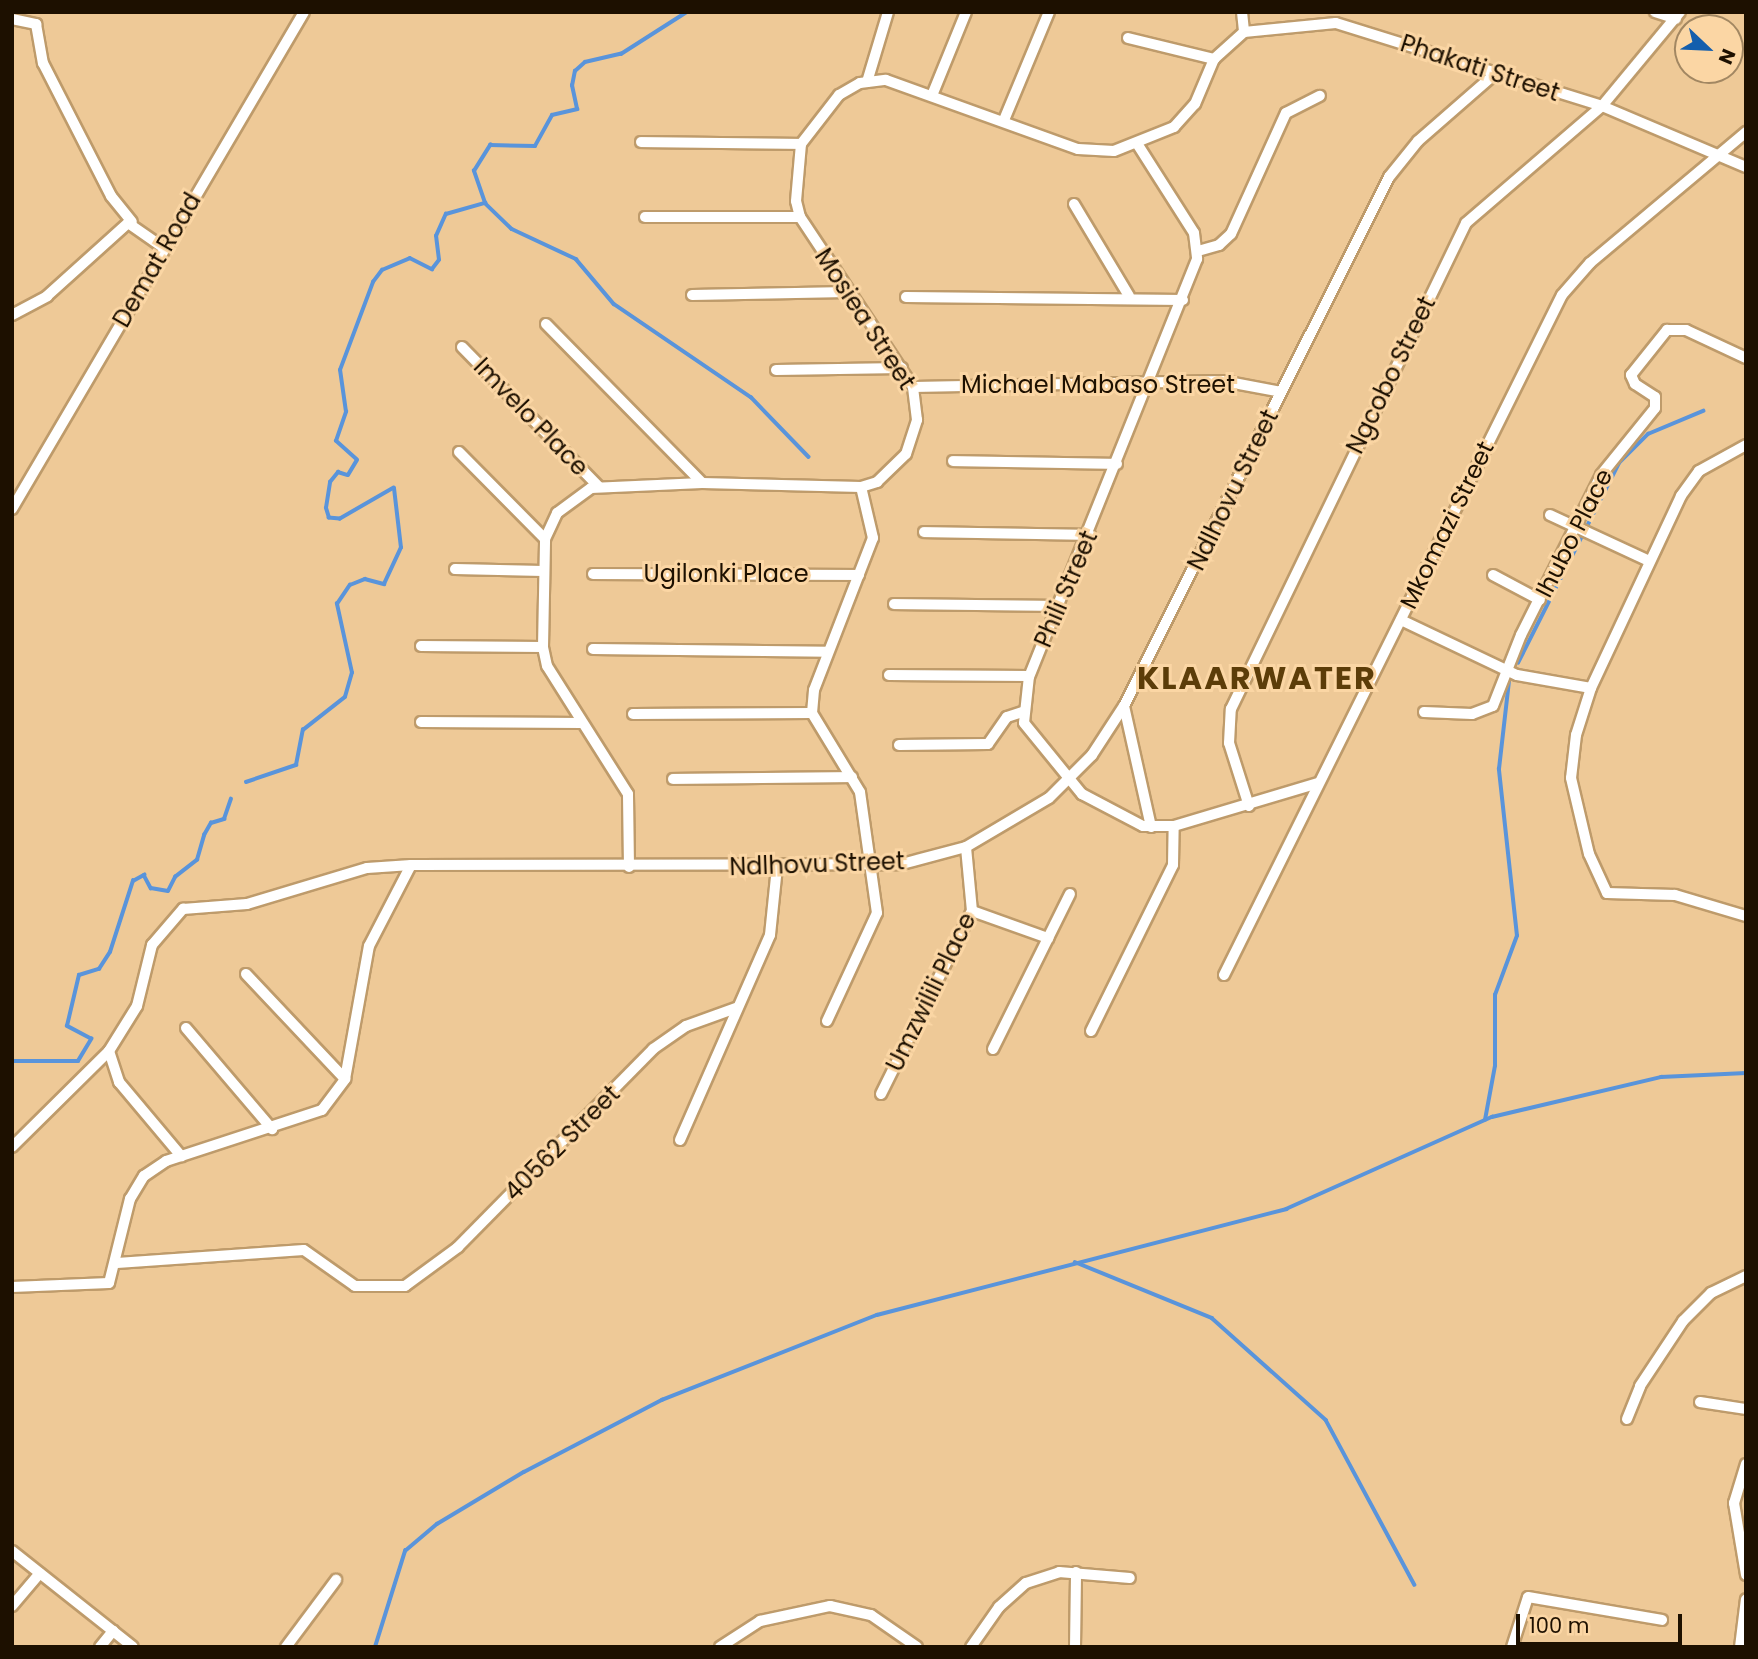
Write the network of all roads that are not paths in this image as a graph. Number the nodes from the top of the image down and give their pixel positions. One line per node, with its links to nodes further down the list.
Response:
1 (304, 12): 29 (street, Demat Road)
2 (888, 12): 14 (street)
3 (965, 12): 15 (street)
4 (1049, 12): 18 (street)
5 (1242, 12): 10 (street)
6 (1655, 12): 7 (street)
7 (1674, 14)
8 (12, 19): 28 (street)
9 (1674, 20): 17 (street, Ngcobo Street)
10 (1244, 32): 12 (street); 13 (street, Phakati Street)
11 (1128, 38): 12 (street)
12 (1214, 59): 22 (street)
13 (1496, 73): 17 (street, Phakati Street); 44 (street, Ndlhovu Street)
14 (867, 82): 15 (street); 21 (street, Mosiea Street)
15 (933, 93): 18 (street)
16 (1320, 96): 30 (street)
17 (1602, 106): 23 (street, Phakati Street); 88 (street, Ngcobo Street)
18 (1004, 120): 22 (street)
19 (1746, 132): 23 (street, Mkomazi Street)
20 (641, 142): 21 (street)
21 (801, 144): 27 (street, Mosiea Street)
22 (1138, 145): 30 (street)
23 (1721, 154): 24 (street, Phakati Street); 67 (street, Mkomazi Street)
24 (1746, 167)
25 (1074, 204): 33 (street)
26 (645, 217): 27 (street)
27 (800, 217): 31 (street, Mosiea Street)
28 (132, 222): 29 (street); 36 (street)
29 (164, 248): 52 (street, Demat Road)
30 (1199, 251): 35 (street, Phili Street)
31 (848, 292): 32 (street); 40 (street, Mosiea Street)
32 (692, 295)
33 (1129, 296): 34 (street); 35 (street)
34 (906, 297)
35 (1183, 300): 42 (street, Phili Street)
36 (12, 315)
37 (546, 324): 49 (street)
38 (463, 347): 50 (street, Imvelo Place)
39 (1746, 358): 54 (street, Ihubo Place)
40 (902, 369): 41 (street); 43 (street, Mosiea Street)
41 (776, 370)
42 (1152, 382): 43 (street, Michael Mabaso Street); 44 (street, Michael Mabaso Street); 48 (street, Phili Street)
43 (913, 387): 51 (street, Mosiea Street)
44 (1281, 391): 76 (street, Ndlhovu Street)
45 (1746, 445): 58 (street)
46 (458, 452): 57 (street)
47 (953, 461): 48 (street)
48 (1117, 464): 56 (street, Phili Street)
49 (702, 483): 50 (street); 51 (street)
50 (599, 487): 57 (street)
51 (861, 487): 62 (street)
52 (12, 509)
53 (1550, 515): 54 (street)
54 (1576, 528): 58 (street); 64 (street, Ihubo Place)
55 (924, 533): 56 (street)
56 (1090, 535): 66 (street, Phili Street)
57 (545, 538): 60 (street)
58 (1649, 561): 75 (street)
59 (455, 569): 60 (street)
60 (543, 571): 69 (street)
61 (593, 574): 62 (street, Ugilonki Place)
62 (859, 575): 71 (street)
63 (1493, 575): 64 (street)
64 (1540, 600): 72 (street, Ihubo Place)
65 (894, 604): 66 (street)
66 (1058, 606): 74 (street, Phili Street)
67 (1401, 620): 72 (street); 87 (street, Mkomazi Street)
68 (421, 646): 69 (street)
69 (542, 647): 82 (street)
70 (593, 649): 71 (street)
71 (828, 652): 79 (street)
72 (1505, 670): 75 (street); 78 (street, Ihubo Place)
73 (889, 675): 74 (street)
74 (1029, 676): 77 (street, Phili Street)
75 (1591, 688): 98 (street)
76 (1124, 706): 86 (street, Ndlhovu Street); 90 (street)
77 (1022, 712): 83 (street); 86 (street)
78 (1424, 712)
79 (812, 713): 80 (street); 84 (street)
80 (633, 714)
81 (421, 722): 82 (street)
82 (582, 723): 94 (street)
83 (899, 745)
84 (852, 777): 85 (street); 93 (street)
85 (673, 779)
86 (1069, 781): 90 (street); 91 (street, Ndlhovu Street)
87 (1318, 783): 88 (street); 101 (street, Mkomazi Street)
88 (1249, 806): 89 (street)
89 (1174, 826): 90 (street); 105 (street)
90 (1151, 827)
91 (966, 847): 93 (street, Ndlhovu Street); 97 (street, Umzwilili Place)
92 (411, 865): 94 (street, Ndlhovu Street); 107 (street, Ndlhovu Street); 108 (street)
93 (870, 866): 95 (street, Ndlhovu Street); 103 (street)
94 (629, 867): 95 (street, Ndlhovu Street)
95 (777, 867): 102 (street)
96 (1070, 894): 99 (street)
97 (972, 911): 99 (street); 109 (street, Umzwilili Place)
98 (1746, 916)
99 (1048, 938): 106 (street)
100 (246, 974): 108 (street)
101 (1224, 975)
102 (736, 1008): 111 (street); 114 (street, 40562 Street)
103 (827, 1021)
104 (186, 1028): 110 (street)
105 (1091, 1031)
106 (993, 1049)
107 (109, 1051): 112 (street, Ndlhovu Street); 113 (street)
108 (345, 1079): 110 (street)
109 (881, 1094)
110 (272, 1129): 113 (street)
111 (680, 1140)
112 (12, 1147)
113 (181, 1156): 114 (street)
114 (117, 1263): 116 (street)
115 (1746, 1276): 119 (street)
116 (12, 1287)
117 (1700, 1402): 118 (street)
118 (1746, 1409)
119 (1627, 1419)
120 (1746, 1464): 124 (street)
121 (12, 1551): 123 (street)
122 (1076, 1572): 125 (street); 136 (street); 137 (street)
123 (40, 1573): 128 (street); 130 (street)
124 (1746, 1575)
125 (1130, 1578)
126 (336, 1580): 133 (street)
127 (1746, 1599): 139 (street)
128 (12, 1606)
129 (1662, 1620): 138 (street)
130 (113, 1631): 131 (street); 132 (street)
131 (100, 1647)
132 (133, 1647)
133 (286, 1647)
134 (720, 1647): 135 (street)
135 (917, 1647)
136 (971, 1647)
137 (1074, 1647)
138 (1512, 1647)
139 (1740, 1647)

